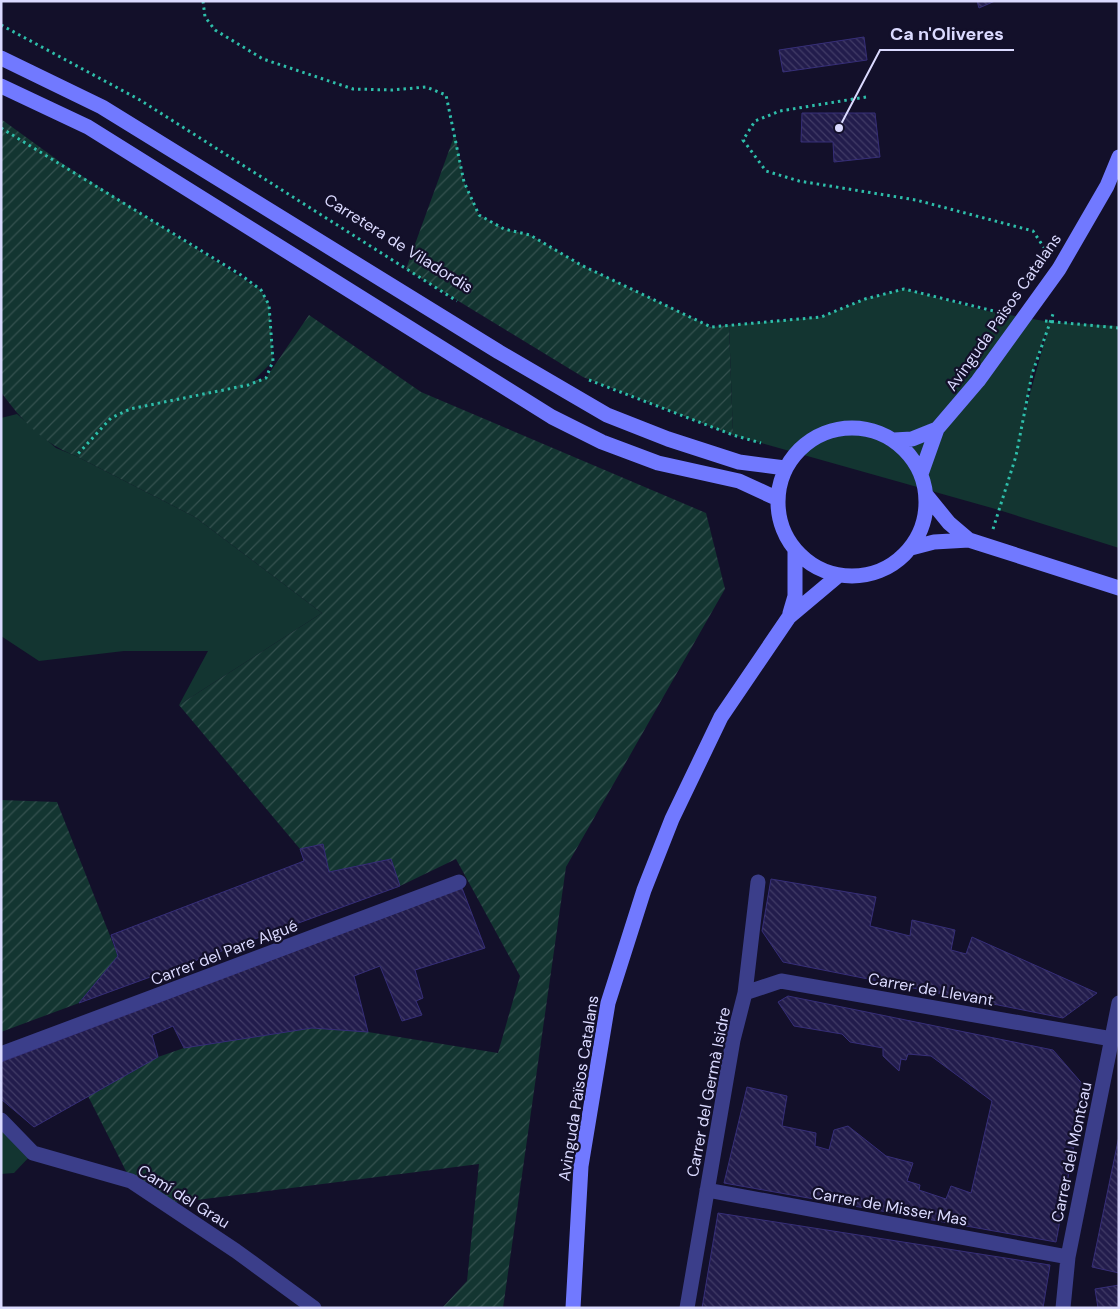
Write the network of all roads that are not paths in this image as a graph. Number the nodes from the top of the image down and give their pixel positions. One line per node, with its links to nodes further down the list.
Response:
1 (1, 58): 6 (street)
2 (1, 86): 9 (street)
3 (1119, 157): 4 (street, Avinguda Països Catalans)
4 (937, 430): 5 (street, Avinguda Països Catalans); 7 (street, Avinguda Països Catalans)
5 (894, 440): 6 (street); 7 (street)
6 (785, 468): 9 (street)
7 (922, 474): 8 (street)
8 (926, 496): 10 (street); 11 (street)
9 (778, 499): 12 (street)
10 (969, 540): 11 (street); 14 (street)
11 (911, 548): 13 (street)
12 (796, 550): 13 (street); 15 (street, Avinguda Països Catalans)
13 (839, 575): 15 (street, Avinguda Països Catalans)
14 (1119, 588)
15 (789, 617): 26 (street, Avinguda Països Catalans)
16 (459, 882): 21 (street, Carrer del Pare Algué)
17 (758, 882): 18 (street, Carrer del Germà Isidre)
18 (746, 993): 20 (street, Carrer de Llevant); 23 (street, Carrer del Germà Isidre)
19 (1119, 1003): 20 (street, Carrer del Montcau)
20 (1112, 1039): 24 (street, Carrer del Montcau)
21 (1, 1054)
22 (1, 1120): 25 (street, Camí del Grau)
23 (707, 1190): 24 (street, Carrer de Misser Mas); 27 (street, Carrer del Germà Isidre)
24 (1068, 1256): 28 (street, Carrer del Montcau)
25 (314, 1308)
26 (573, 1308)
27 (688, 1308)
28 (1063, 1308)

